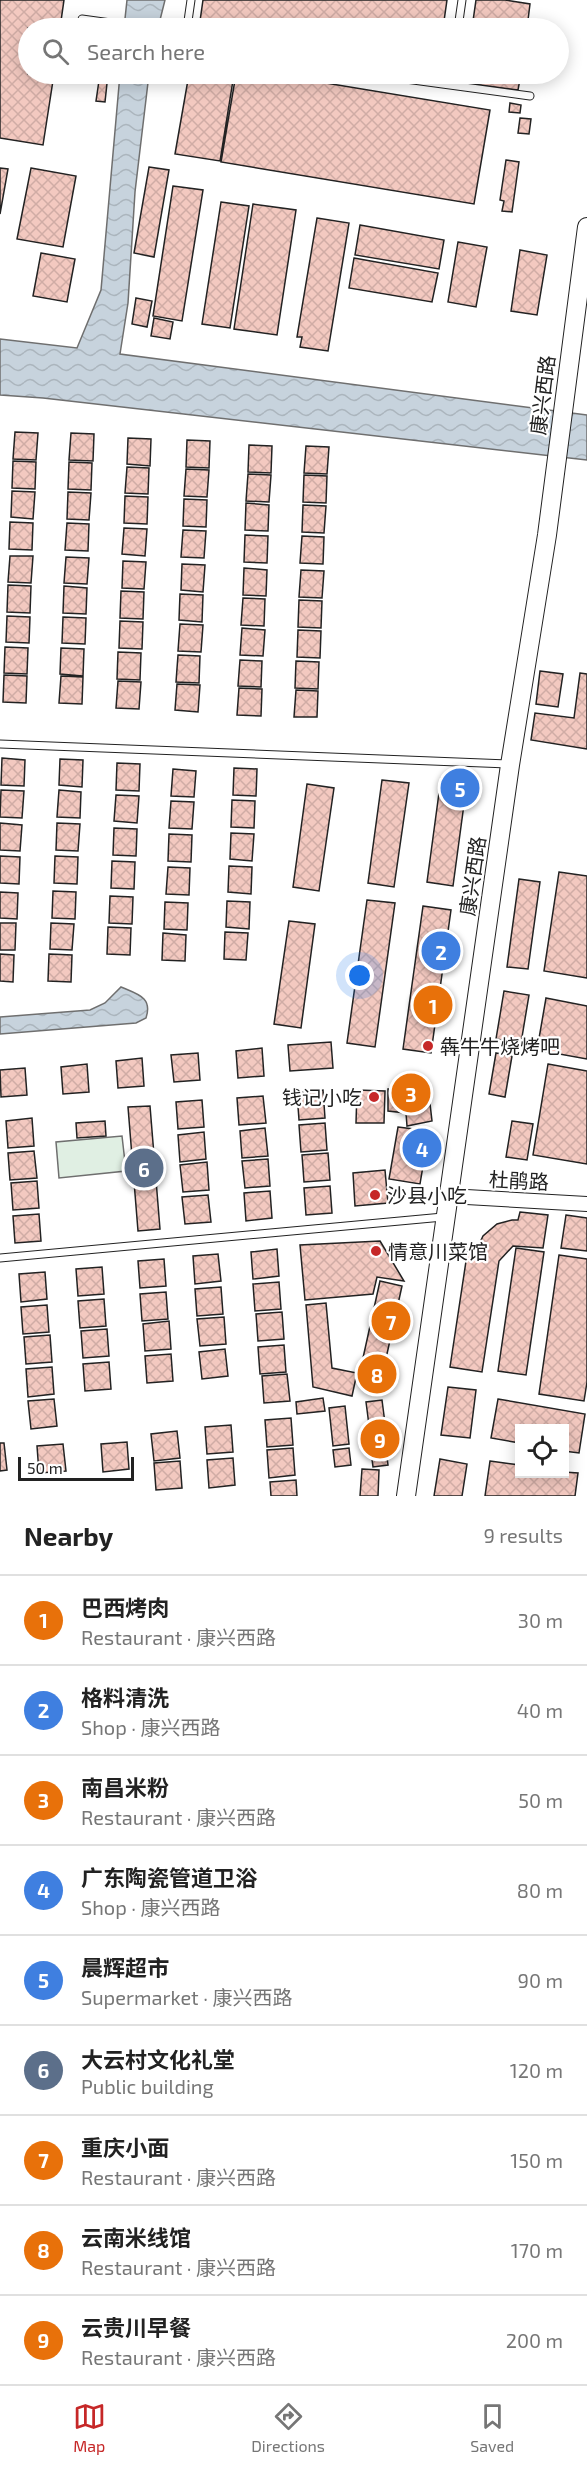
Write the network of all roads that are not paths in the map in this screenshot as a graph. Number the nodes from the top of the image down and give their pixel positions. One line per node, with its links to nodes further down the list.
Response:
1 (191, 0): 3 (lane)
2 (462, 0): 4 (lane)
3 (188, 18)
4 (459, 18)
5 (443, 84): 6 (lane)
6 (450, 85): 7 (lane)
7 (530, 96)
8 (587, 227): 10 (street, 康兴西路)
9 (0, 744): 10 (lane)
10 (510, 765): 11 (street, 康兴西路)
11 (449, 1196): 12 (street, 杜鹃路); 13 (street, 康兴西路)
12 (587, 1204)
13 (446, 1217): 14 (lane); 15 (street, 康兴西路)
14 (0, 1258)
15 (406, 1496)

